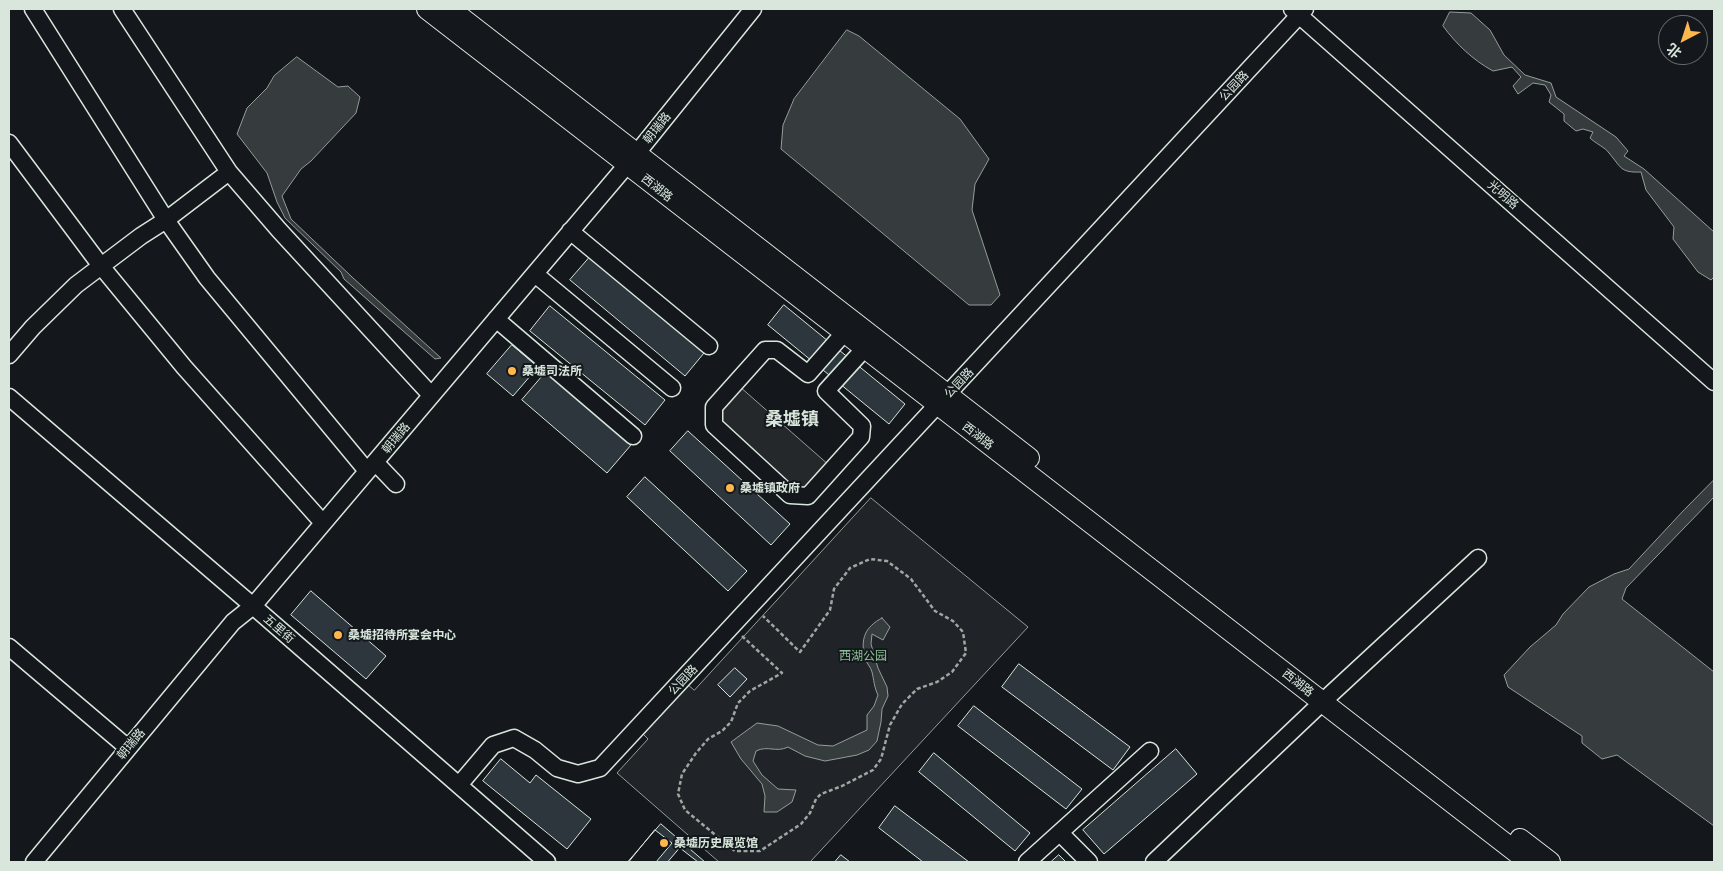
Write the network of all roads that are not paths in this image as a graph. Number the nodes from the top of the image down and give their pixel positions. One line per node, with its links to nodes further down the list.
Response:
1 (33, 9): 10 (street)
2 (122, 9): 9 (street)
3 (427, 9): 8 (main road, 西湖路)
4 (450, 9): 8 (main road, 西湖路)
5 (753, 9): 8 (street, 朝瑞路)
6 (1299, 11): 19 (street, 光明路); 23 (street, 公园路)
7 (9, 143): 12 (street)
8 (632, 159): 11 (street, 朝瑞路); 15 (main road, 西湖路); 23 (main road, 西湖路)
9 (229, 172): 10 (street); 21 (street)
10 (166, 220): 12 (street); 25 (street)
11 (570, 231): 13 (street, 朝瑞路); 16 (street)
12 (101, 266): 18 (street); 27 (street)
13 (535, 274): 14 (street, 朝瑞路); 20 (street)
14 (496, 319): 21 (street, 朝瑞路); 24 (street)
15 (844, 332): 17 (main road, 西湖路); 17 (street)
16 (709, 346)
17 (865, 348): 23 (main road, 西湖路)
18 (9, 355)
19 (1714, 382)
20 (672, 388)
21 (432, 396): 25 (street, 朝瑞路)
22 (9, 397): 29 (street, 五里街)
23 (943, 400): 31 (main road, 西湖路); 34 (street, 公园路)
24 (634, 436)
25 (371, 467): 26 (street); 27 (street, 朝瑞路)
26 (396, 484)
27 (323, 523): 29 (street, 朝瑞路)
28 (1478, 558): 31 (street)
29 (253, 606): 32 (street, 朝瑞路); 34 (street, 五里街)
30 (9, 647): 32 (street)
31 (1327, 697): 40 (street); 41 (main road, 西湖路); 42 (main road, 西湖路)
32 (128, 748): 36 (street, 朝瑞路)
33 (1150, 751): 35 (street)
34 (459, 785): 37 (street, 五里街)
35 (1060, 833): 38 (street); 39 (street)
36 (34, 862)
37 (547, 862)
38 (1026, 862)
39 (1089, 862)
40 (1154, 862)
41 (1529, 862)
42 (1550, 862)

